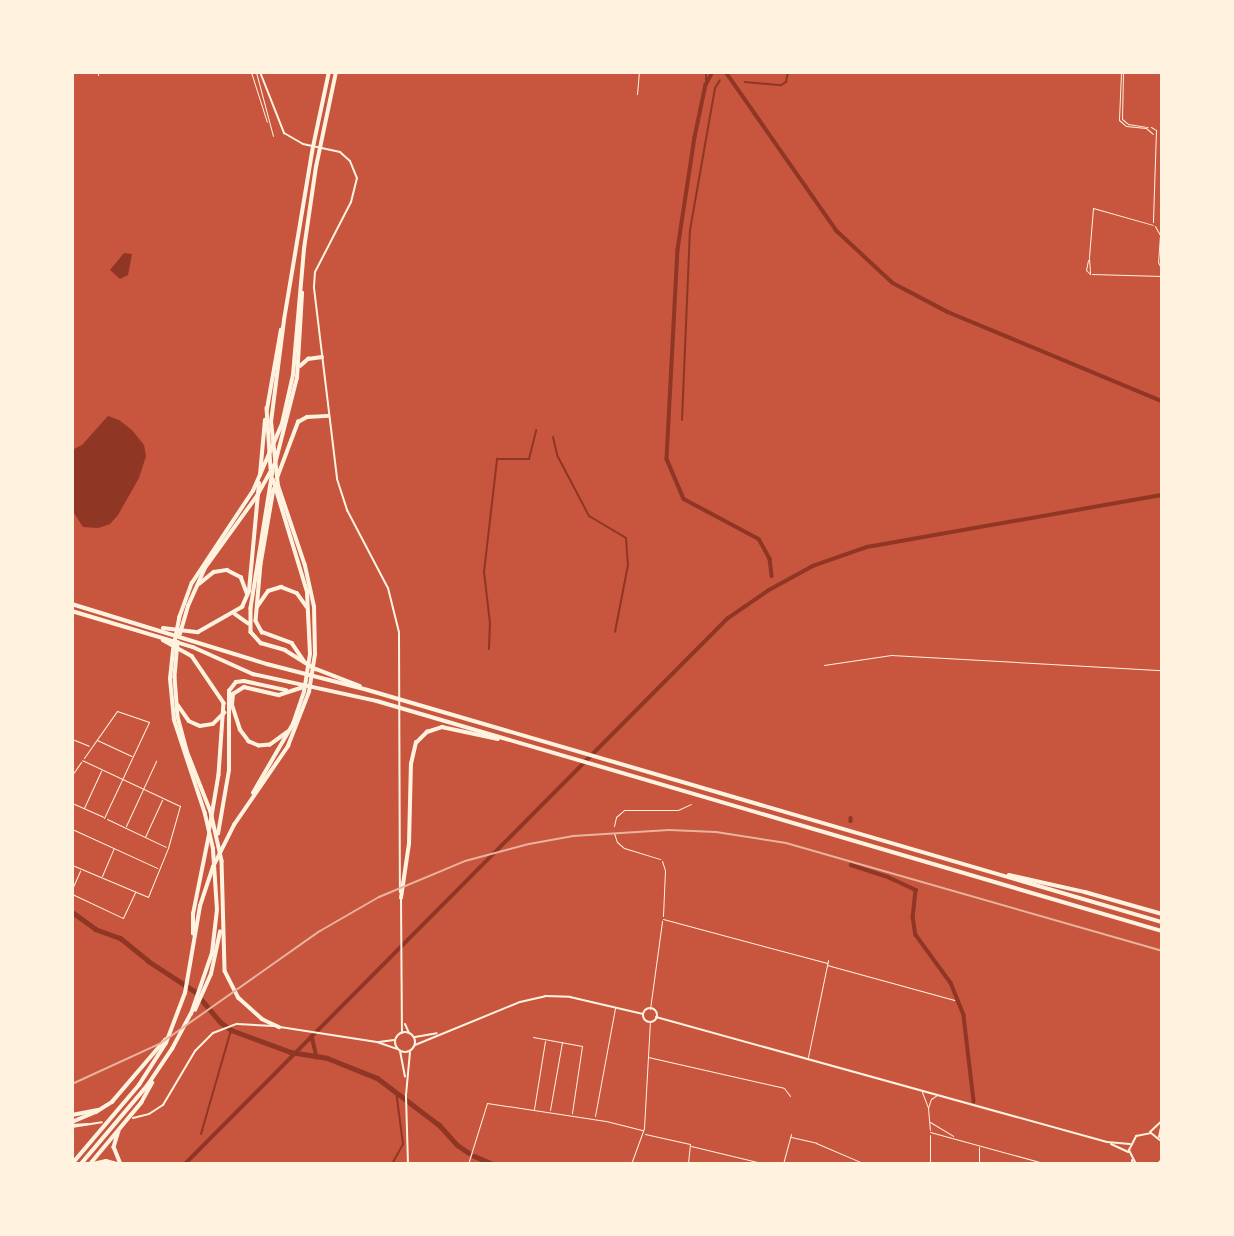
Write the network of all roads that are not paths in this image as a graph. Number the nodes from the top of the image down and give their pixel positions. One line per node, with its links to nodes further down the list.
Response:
1 (251, 72): 10 (street)
2 (256, 72): 10 (street)
3 (260, 72): 25 (main road)
4 (330, 72): 24 (highway)
5 (337, 72): 23 (highway)
6 (639, 72): 8 (street)
7 (1122, 72): 9 (street)
8 (637, 94)
9 (1120, 118): 11 (street); 12 (street)
10 (269, 122): 15 (street)
11 (1151, 127): 12 (street); 14 (street)
12 (1149, 130): 14 (street)
13 (1162, 130): 14 (street)
14 (1156, 132): 16 (street)
15 (273, 136)
16 (1155, 162): 17 (street); 18 (street)
17 (1162, 163)
18 (1153, 225): 19 (street); 22 (street)
19 (1161, 259): 20 (street)
20 (1161, 265): 21 (street)
21 (1162, 270)
22 (1162, 276)
23 (302, 282): 26 (highway); 39 (highway)
24 (284, 320): 27 (highway); 42 (highway)
25 (322, 357): 26 (highway); 28 (main road)
26 (297, 378): 29 (highway)
27 (267, 408): 31 (highway); 35 (highway)
28 (328, 416): 33 (highway); 86 (main road)
29 (275, 463): 30 (highway); 38 (highway)
30 (195, 590): 31 (highway); 39 (highway)
31 (247, 599): 36 (highway)
32 (72, 604): 37 (highway)
33 (256, 609): 35 (highway); 43 (highway)
34 (72, 611): 40 (highway)
35 (310, 611): 42 (highway)
36 (233, 613): 37 (highway); 38 (highway)
37 (140, 623): 48 (highway)
38 (250, 624): 43 (highway)
39 (179, 626): 41 (highway)
40 (151, 634): 46 (highway); 51 (highway)
41 (175, 651): 50 (highway); 94 (highway)
42 (312, 654): 49 (highway)
43 (306, 664): 48 (highway)
44 (824, 665): 45 (street)
45 (1162, 670)
46 (303, 687): 47 (highway); 55 (highway)
47 (286, 690): 52 (highway); 75 (highway)
48 (368, 690): 81 (highway)
49 (304, 700): 52 (highway); 67 (highway)
50 (176, 701): 51 (highway); 75 (highway)
51 (224, 713): 92 (highway)
52 (293, 724): 67 (highway)
53 (72, 740): 56 (street)
54 (97, 740): 56 (street); 57 (street); 57 (street)
55 (520, 744): 86 (highway); 91 (highway)
56 (91, 747): 58 (street)
57 (133, 757): 62 (street)
58 (82, 760): 60 (street); 61 (street)
59 (156, 761): 63 (street)
60 (102, 769): 62 (street); 68 (street)
61 (72, 775)
62 (123, 778): 63 (street); 69 (street)
63 (143, 788): 64 (street); 71 (street)
64 (163, 797): 74 (street); 77 (street)
65 (72, 803): 68 (street)
66 (691, 804): 70 (street)
67 (246, 806): 92 (highway)
68 (84, 809): 69 (street)
69 (104, 818): 71 (street)
70 (614, 826)
71 (125, 827): 74 (street)
72 (72, 829): 76 (street)
73 (614, 833): 89 (street)
74 (145, 837): 77 (street)
75 (220, 847): 87 (highway)
76 (114, 848): 80 (street); 82 (street)
77 (168, 848): 80 (street)
78 (72, 865): 79 (street)
79 (81, 869): 82 (street); 83 (street)
80 (159, 869): 84 (street)
81 (996, 873): 88 (highway); 90 (highway)
82 (102, 878): 84 (street)
83 (72, 888)
84 (136, 892): 85 (street)
85 (72, 894)
86 (401, 898): 102 (main road)
87 (223, 912): 94 (highway); 104 (highway)
88 (1162, 915)
89 (663, 919): 93 (street); 98 (street)
90 (1162, 922)
91 (1162, 931)
92 (192, 949): 105 (highway)
93 (827, 962): 95 (street); 119 (street)
94 (202, 993): 120 (highway)
95 (954, 1000)
96 (609, 1005): 97 (main road); 99 (street); 106 (main road)
97 (616, 1007): 99 (street); 100 (main road)
98 (650, 1009): 100 (main road); 101 (main road)
99 (612, 1011): 132 (street)
100 (643, 1014): 103 (main road)
101 (656, 1017): 103 (main road); 119 (main road)
102 (404, 1022): 107 (main road); 108 (main road)
103 (650, 1022): 118 (street)
104 (279, 1027): 113 (main road); 131 (main road)
105 (172, 1029): 125 (highway); 150 (highway)
106 (441, 1032): 109 (main road); 115 (main road)
107 (402, 1033): 108 (main road); 112 (main road)
108 (409, 1033): 109 (main road)
109 (414, 1037): 115 (main road)
110 (533, 1037): 111 (street)
111 (545, 1039): 114 (street); 127 (street)
112 (395, 1040): 113 (main road); 116 (main road)
113 (377, 1042): 116 (main road)
114 (562, 1042): 128 (street); 130 (street)
115 (415, 1045): 117 (main road)
116 (399, 1050): 117 (main road); 121 (main road)
117 (410, 1052): 121 (main road)
118 (648, 1057): 124 (street); 138 (street)
119 (808, 1059): 122 (main road)
120 (156, 1074): 136 (highway); 151 (highway)
121 (406, 1082): 154 (main road)
122 (921, 1090): 123 (main road); 126 (street)
123 (937, 1095): 126 (street); 143 (main road)
124 (790, 1096)
125 (106, 1106): 129 (highway); 137 (highway)
126 (928, 1108): 133 (street)
127 (533, 1110): 128 (street); 155 (street)
128 (550, 1112): 130 (street)
129 (72, 1115)
130 (572, 1115): 132 (street)
131 (133, 1118)
132 (594, 1119): 138 (street)
133 (929, 1121): 139 (street); 141 (street)
134 (102, 1122): 137 (main road)
135 (1162, 1122): 140 (main road); 142 (main road)
136 (124, 1123): 152 (highway); 153 (highway)
137 (72, 1125)
138 (643, 1132): 146 (street); 156 (street)
139 (930, 1132): 141 (street); 161 (street)
140 (1149, 1133): 142 (main road); 144 (main road)
141 (954, 1138): 145 (street)
142 (1161, 1140)
143 (1107, 1142): 144 (main road); 147 (main road)
144 (1130, 1144): 147 (main road)
145 (979, 1145): 148 (street); 162 (street)
146 (691, 1146): 157 (street); 158 (street)
147 (1129, 1153): 165 (main road)
148 (1022, 1157): 163 (street); 164 (street)
149 (1162, 1159): 166 (main road)
150 (72, 1164)
151 (81, 1164)
152 (91, 1164): 153 (highway)
153 (119, 1164)
154 (408, 1164)
155 (468, 1164)
156 (631, 1164)
157 (688, 1164)
158 (766, 1164)
159 (783, 1164): 160 (street)
160 (865, 1164)
161 (930, 1164)
162 (979, 1164)
163 (1021, 1164)
164 (1047, 1164)
165 (1134, 1164)
166 (1158, 1164)

